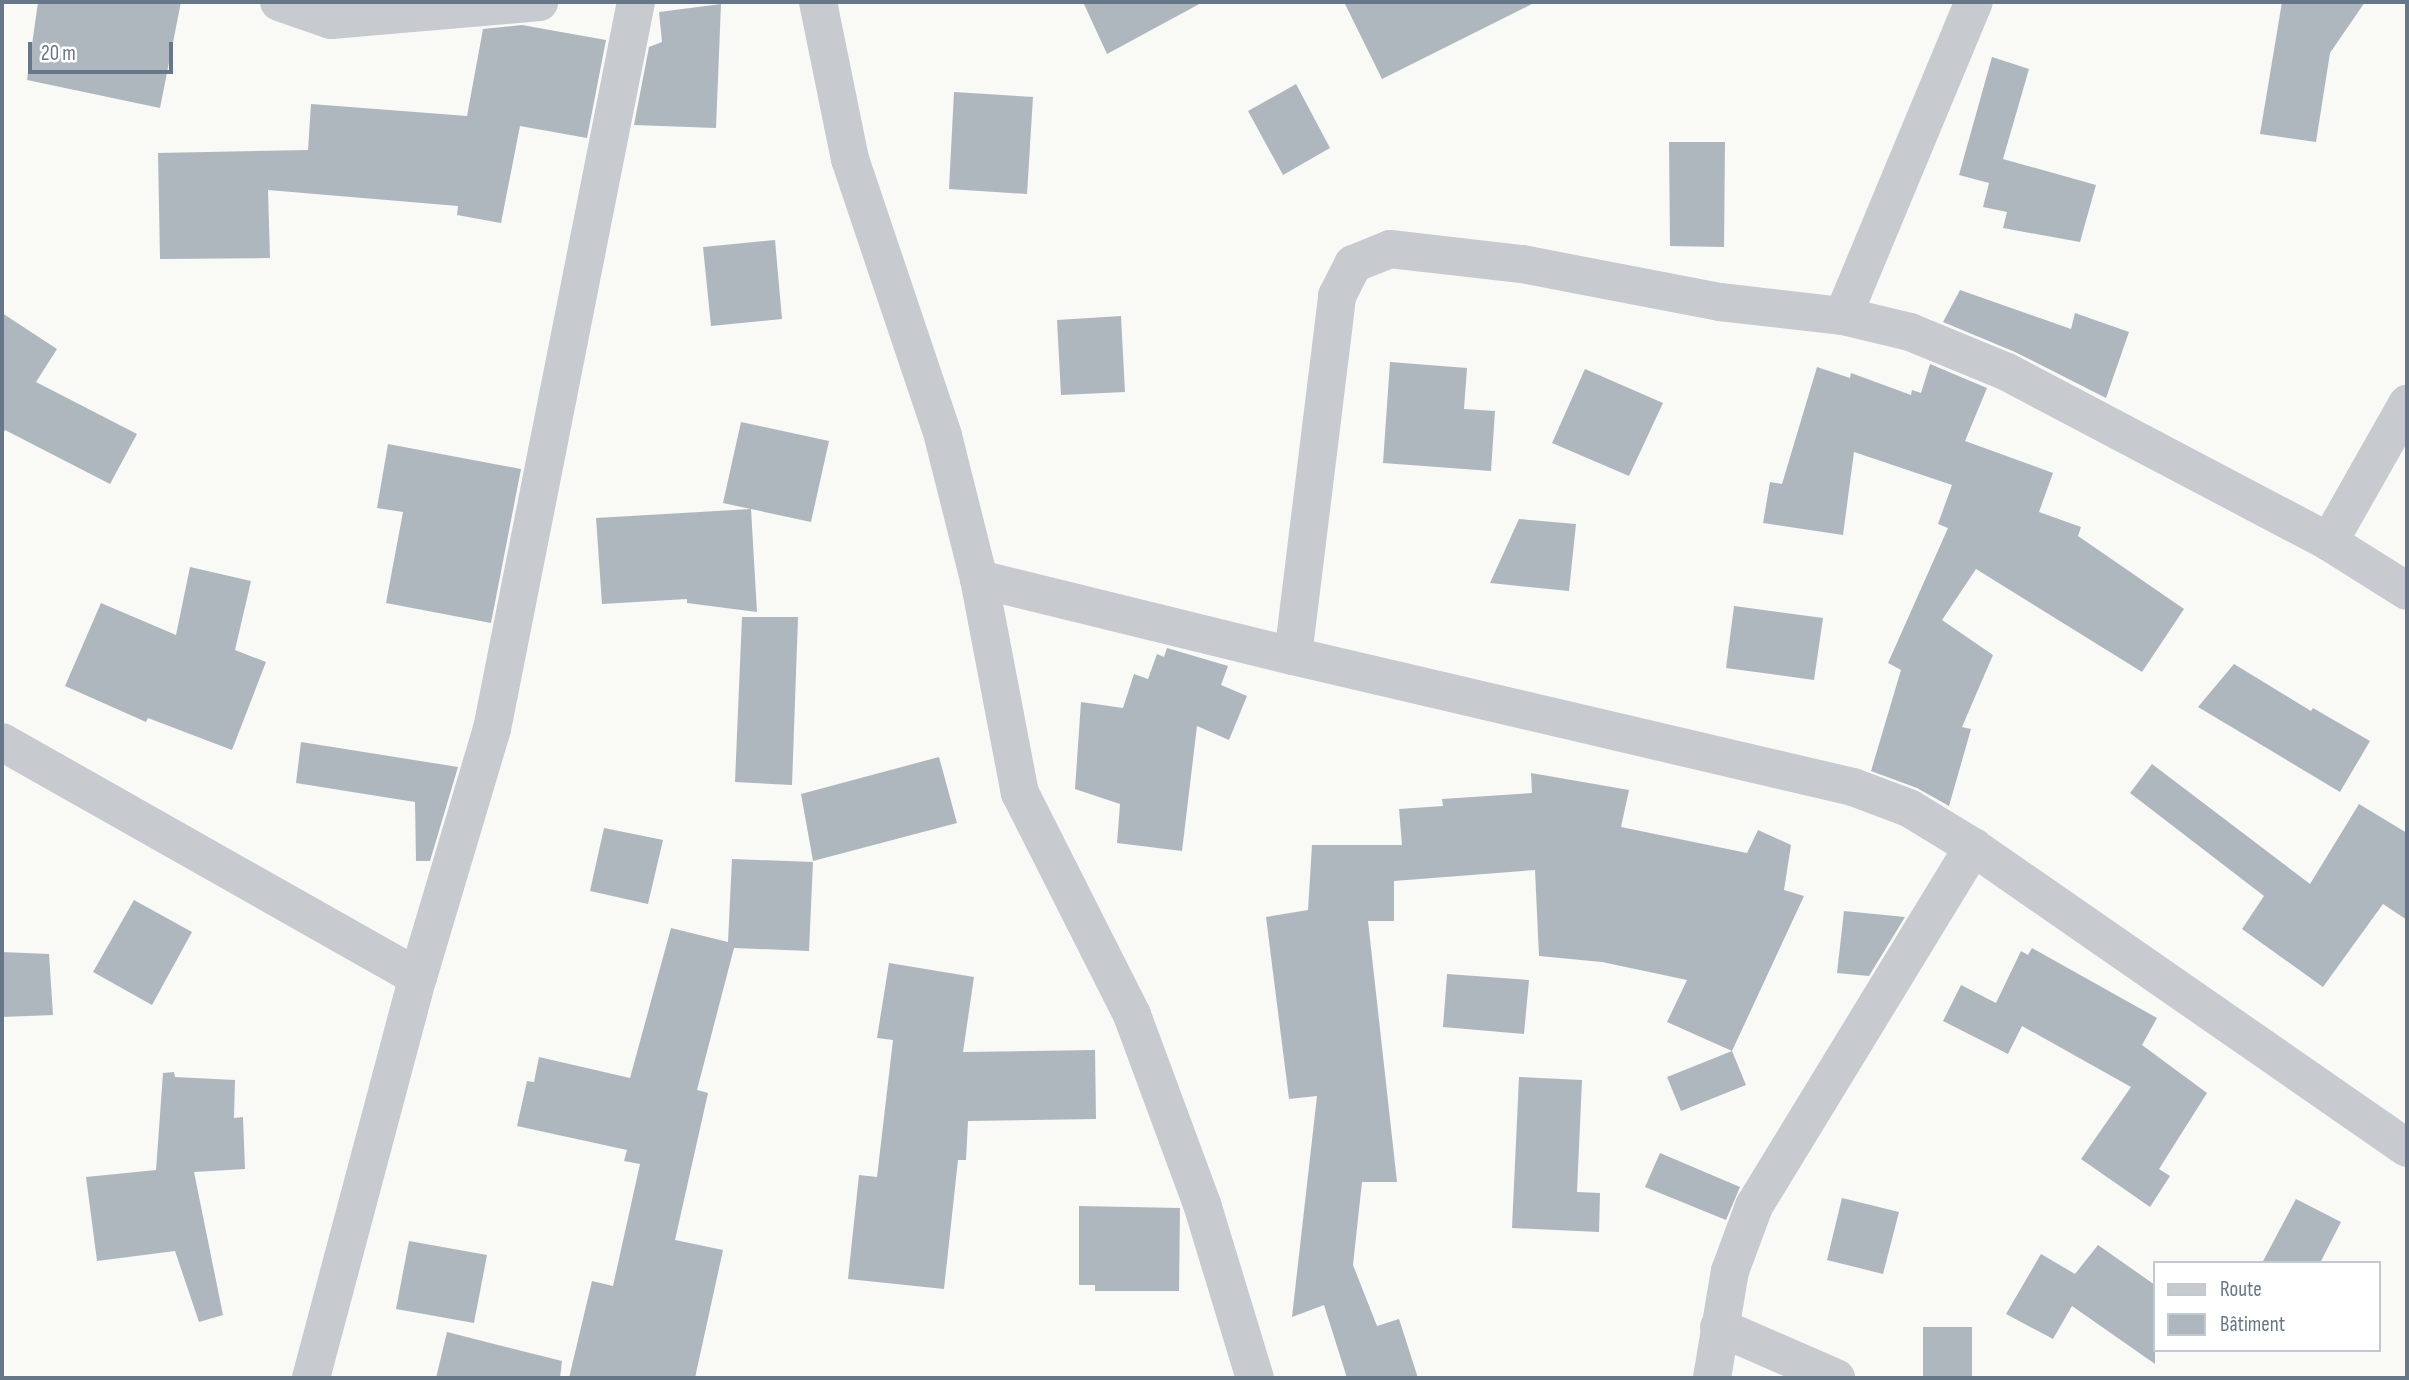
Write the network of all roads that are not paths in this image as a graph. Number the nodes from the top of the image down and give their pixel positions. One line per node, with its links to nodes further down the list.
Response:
1 (279, 2): 2 (street)
2 (539, 2)
3 (636, 2): 14 (street)
4 (818, 2): 9 (street)
5 (1974, 2): 6 (street)
6 (1843, 316): 8 (street); 11 (street)
7 (2407, 404): 8 (street)
8 (2329, 542): 10 (street)
9 (979, 579): 11 (street); 18 (street)
10 (2407, 591)
11 (1293, 656): 13 (street)
12 (2, 742): 14 (street)
13 (1973, 847): 15 (street); 16 (street)
14 (418, 977): 17 (street)
15 (2407, 1148)
16 (1719, 1327): 19 (street); 20 (street)
17 (311, 1378)
18 (1255, 1378)
19 (1712, 1378)
20 (1836, 1378)

